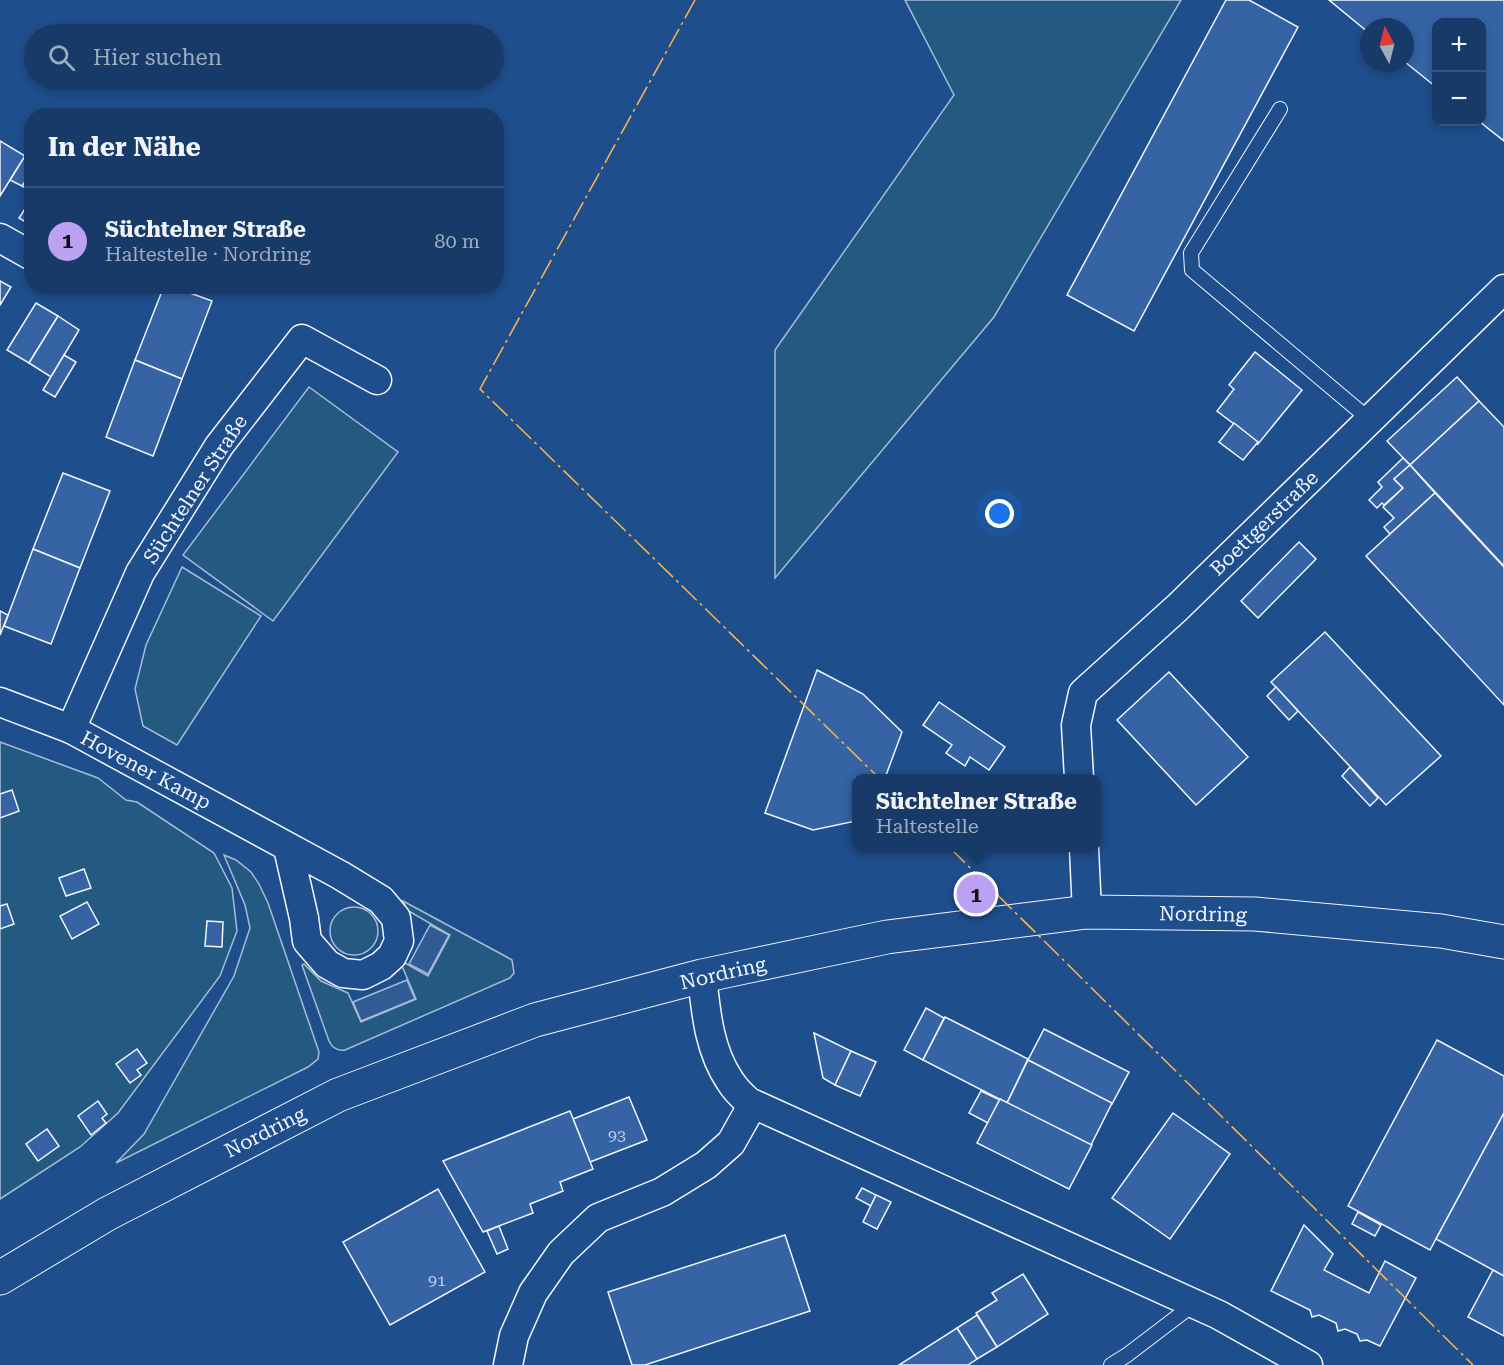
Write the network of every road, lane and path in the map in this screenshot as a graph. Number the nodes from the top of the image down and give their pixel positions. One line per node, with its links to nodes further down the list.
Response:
1 (1280, 109): 6 (lane)
2 (0, 238): 3 (street)
3 (24, 252)
4 (1504, 289): 6 (street, Boettgerstraße)
5 (377, 380): 8 (street, Süchtelner Straße)
6 (1370, 420): 9 (street, Boettgerstraße)
7 (0, 702): 8 (street, Hovener Kamp)
8 (71, 729): 10 (street, Hovener Kamp)
9 (1079, 774)
10 (288, 848): 10 (street, Hovener Kamp)
11 (1084, 852): 12 (street)
12 (1087, 912): 13 (main road, Nordring); 14 (main road, Nordring)
13 (1504, 942)
14 (702, 976): 15 (street); 16 (main road, Nordring)
15 (753, 1104): 17 (street); 18 (street)
16 (0, 1278)
17 (1194, 1304): 19 (lane); 20 (street)
18 (508, 1365)
19 (1111, 1365)
20 (1308, 1365)

